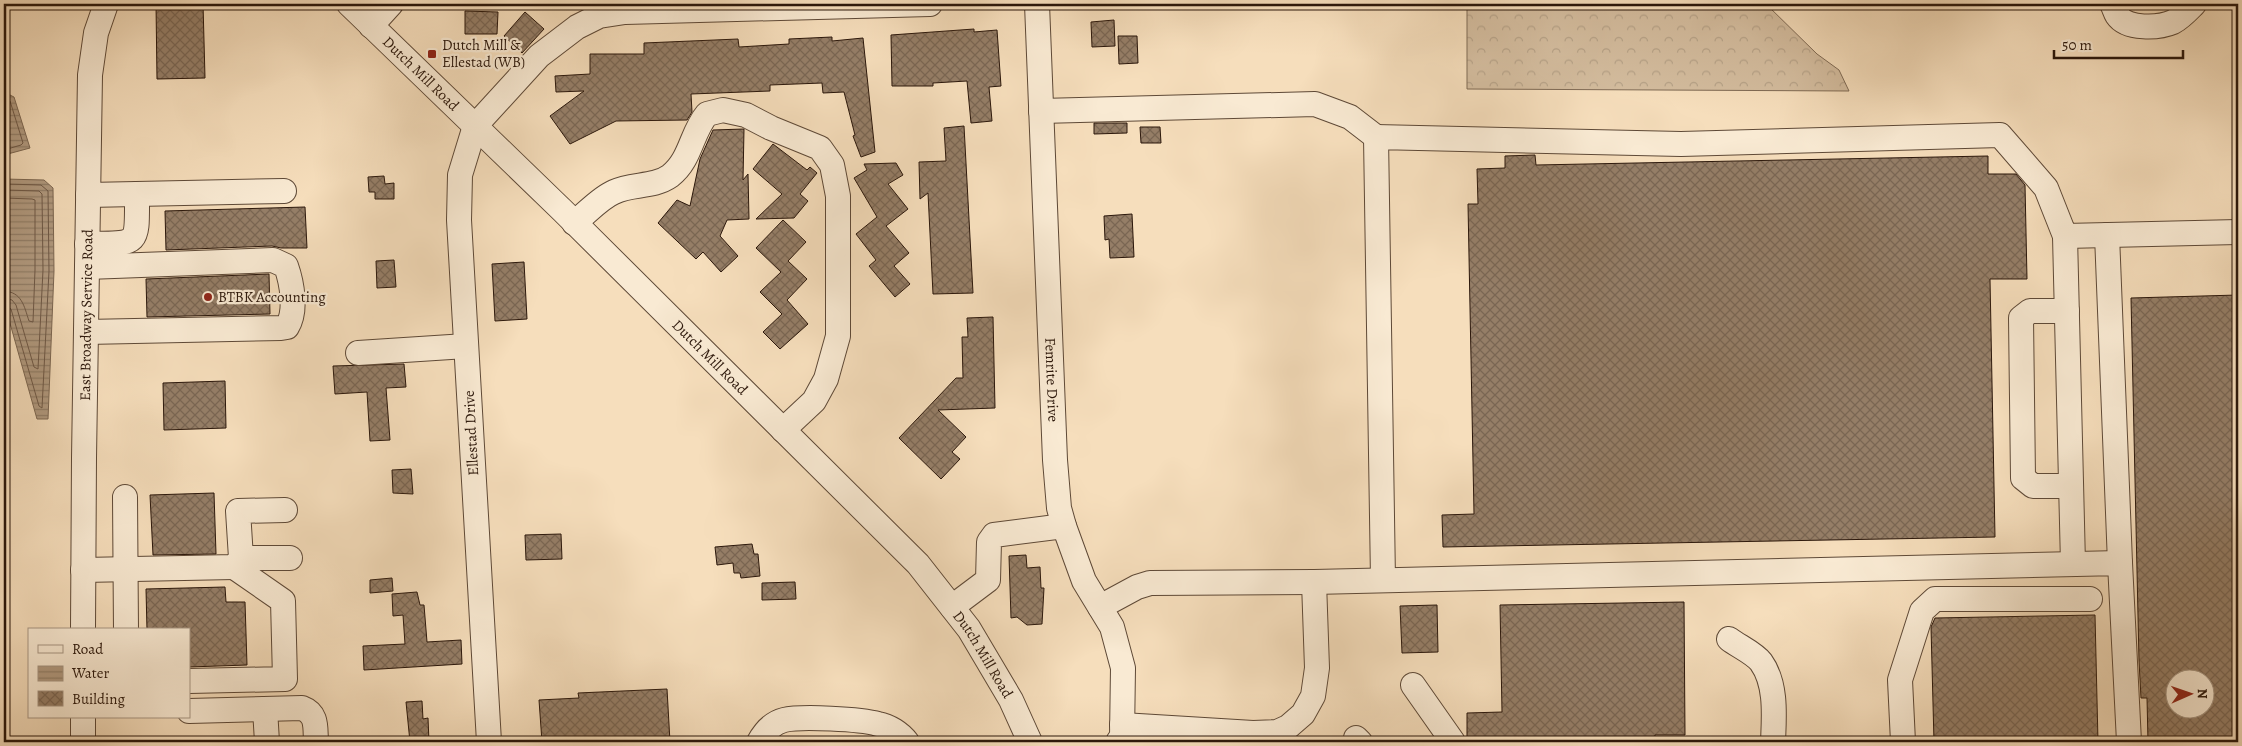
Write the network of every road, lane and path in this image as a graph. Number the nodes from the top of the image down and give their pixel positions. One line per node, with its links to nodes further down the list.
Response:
1 (349, 4): 8 (street, Dutch Mill Road)
2 (391, 4): 8 (street)
3 (930, 4): 10 (street)
4 (1037, 4): 9 (street, Femrite Drive)
5 (2112, 4): 6 (street)
6 (2194, 4)
7 (102, 5): 13 (street, East Broadway Service Road)
8 (371, 26): 10 (street, Dutch Mill Road)
9 (1041, 111): 11 (street); 29 (street, Femrite Drive)
10 (475, 126): 15 (street, Dutch Mill Road); 23 (street, Ellestad Drive)
11 (1376, 137): 18 (street); 36 (street)
12 (284, 191): 14 (street)
13 (88, 194): 14 (street); 19 (street, East Broadway Service Road)
14 (137, 194): 19 (street)
15 (574, 223): 25 (street, Dutch Mill Road); 25 (street)
16 (2238, 232): 17 (street)
17 (2106, 235): 18 (street); 32 (street)
18 (2066, 236): 21 (street)
19 (87, 244): 20 (street, East Broadway Service Road)
20 (87, 268): 22 (street, East Broadway Service Road); 22 (street)
21 (2067, 311): 26 (street); 26 (street)
22 (86, 332): 35 (street, East Broadway Service Road)
23 (466, 346): 24 (street); 53 (street, Ellestad Drive)
24 (358, 353)
25 (783, 430): 39 (street, Dutch Mill Road)
26 (2071, 486): 33 (street)
27 (125, 497): 34 (street)
28 (285, 510): 31 (street)
29 (1064, 526): 39 (street); 40 (street, Femrite Drive)
30 (290, 558): 31 (street)
31 (237, 563): 34 (street); 44 (street)
32 (2120, 563): 33 (street); 62 (street)
33 (2073, 564): 36 (street)
34 (127, 569): 35 (street); 42 (street)
35 (83, 570): 41 (street, East Broadway Service Road)
36 (1383, 580): 37 (street)
37 (1314, 582): 40 (street); 49 (street)
38 (2090, 599): 61 (street)
39 (952, 607): 56 (street, Dutch Mill Road)
40 (1100, 607): 49 (street, Femrite Drive)
41 (83, 628)
42 (126, 628)
43 (1729, 639): 60 (street)
44 (190, 680)
45 (1413, 685): 59 (street)
46 (265, 709): 47 (street); 51 (street); 52 (street)
47 (190, 711)
48 (83, 718): 50 (street)
49 (1120, 734)
50 (83, 742)
51 (267, 742)
52 (316, 742)
53 (489, 742)
54 (759, 742): 55 (street)
55 (907, 742)
56 (1030, 742)
57 (1356, 742): 58 (street)
58 (1360, 742)
59 (1453, 742)
60 (1773, 742)
61 (1903, 742)
62 (2129, 742)

